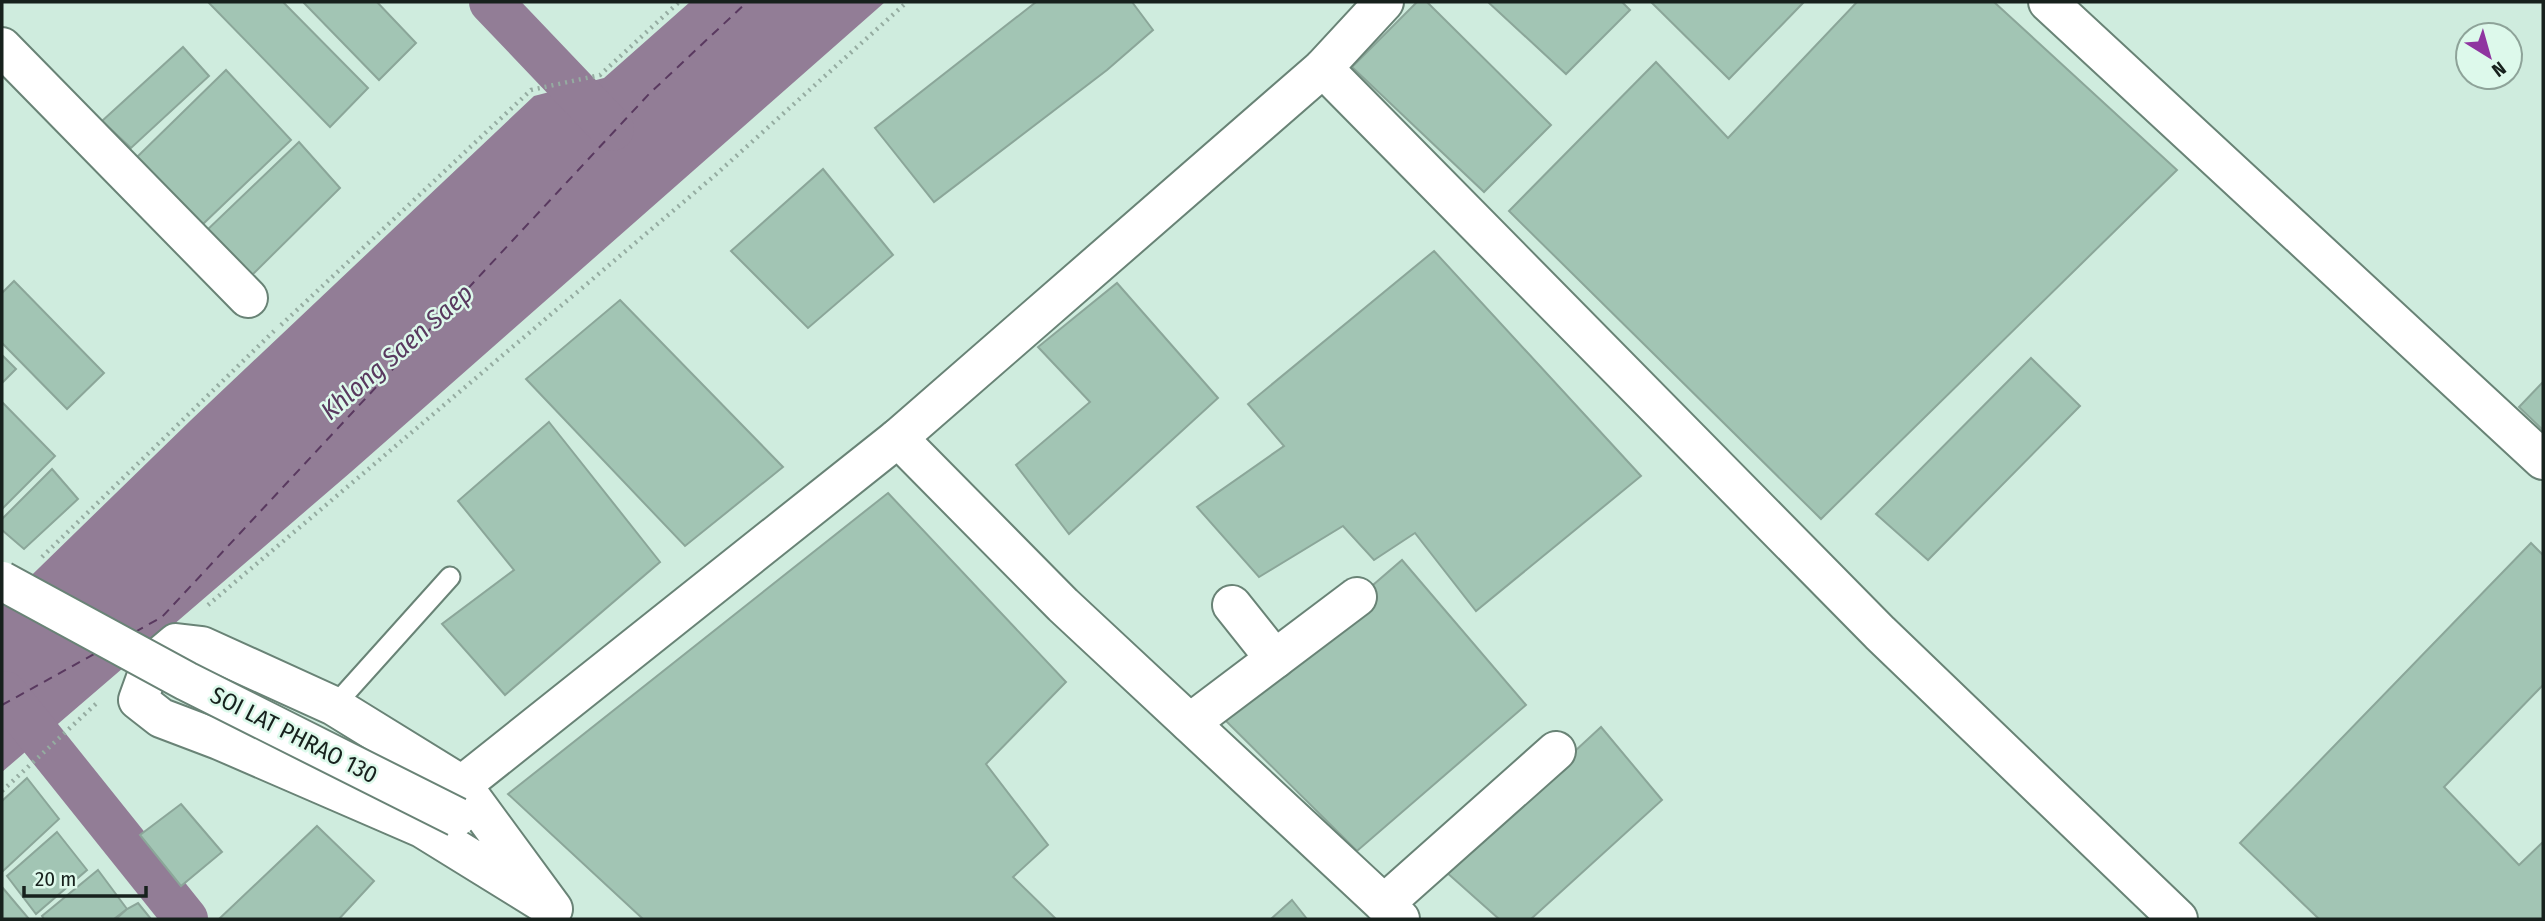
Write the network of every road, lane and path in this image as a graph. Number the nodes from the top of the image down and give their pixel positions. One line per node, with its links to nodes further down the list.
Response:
1 (680, 2): 10 (path)
2 (907, 2): 15 (path)
3 (1384, 2): 6 (street)
4 (2048, 2): 9 (street)
5 (2, 47): 7 (street)
6 (1324, 68): 8 (street); 25 (street)
7 (248, 298)
8 (898, 438): 19 (street); 22 (street)
9 (2543, 460)
10 (41, 558)
11 (450, 577): 18 (lane)
12 (2, 581): 22 (street, SOI LAT PHRAO 130, bridge)
13 (1357, 597): 16 (street)
14 (1232, 605): 16 (street)
15 (205, 607)
16 (1275, 659): 19 (street)
17 (103, 697): 21 (path)
18 (334, 706): 22 (street); 24 (street)
19 (1191, 723): 23 (street)
20 (1556, 751): 23 (street)
21 (2, 791)
22 (459, 801): 24 (street, SOI LAT PHRAO 130)
23 (1392, 912)
24 (559, 914)
25 (2178, 919)

